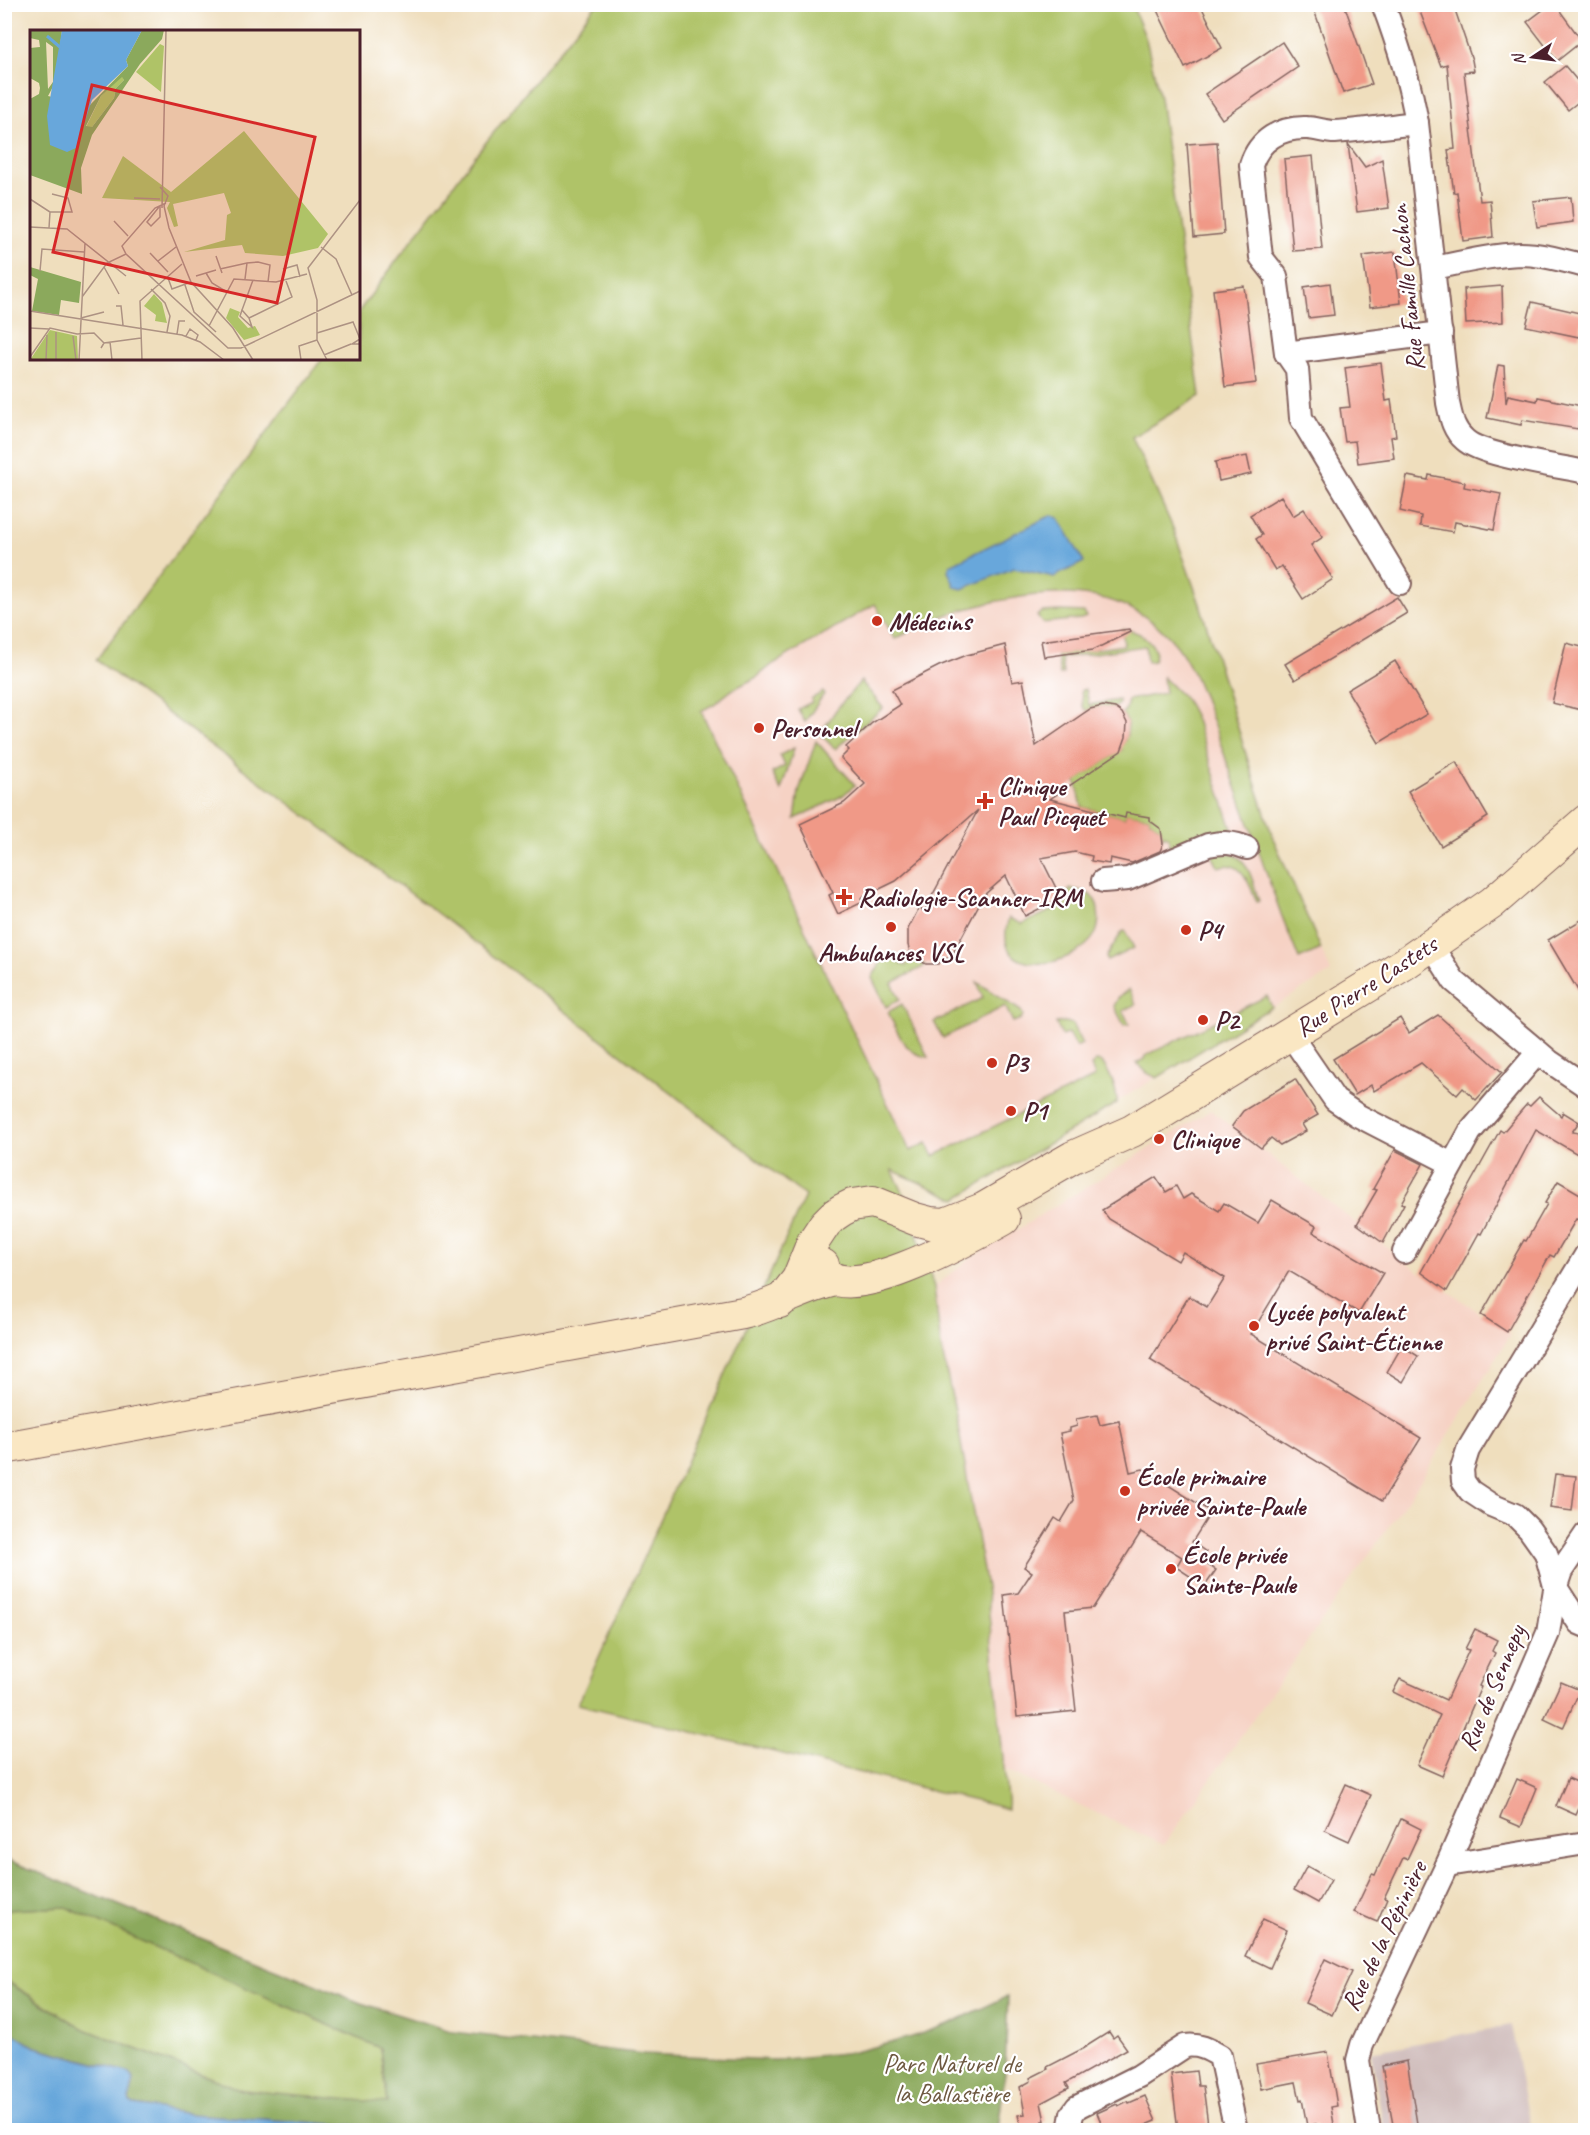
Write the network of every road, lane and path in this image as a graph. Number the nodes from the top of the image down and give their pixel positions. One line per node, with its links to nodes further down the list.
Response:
1 (1383, 4): 2 (street, Rue Famille Cachon)
2 (1417, 123): 4 (street, Rue Famille Cachon); 6 (street)
3 (1586, 266): 4 (street)
4 (1434, 268): 5 (street, Rue Famille Cachon)
5 (1441, 333): 6 (street); 7 (street, Rue Famille Cachon)
6 (1286, 353): 8 (street)
7 (1586, 472)
8 (1400, 583)
9 (1586, 820): 12 (street, Rue Pierre Castets)
10 (1247, 848): 11 (street)
11 (1104, 881)
12 (1431, 945): 13 (street, Rue Pierre Castets); 14 (street)
13 (1292, 1034): 16 (street); 18 (street, Rue Pierre Castets)
14 (1538, 1052): 15 (street); 16 (street)
15 (1586, 1086)
16 (1452, 1164): 19 (street)
17 (904, 1214): 18 (street); 21 (street); 22 (street)
18 (944, 1238): 21 (street, Rue Pierre Castets)
19 (1404, 1252)
20 (1586, 1254): 25 (street)
21 (836, 1280): 22 (street, Rue Pierre Castets)
22 (780, 1302): 23 (street, Rue Pierre Castets)
23 (4, 1448)
24 (1586, 1534): 25 (street, Rue de Sennepy)
25 (1555, 1586): 26 (street); 27 (street, Rue de Sennepy)
26 (1582, 1624): 27 (street)
27 (1548, 1633): 29 (street, Rue de Sennepy)
28 (1586, 1843): 29 (street, Rue de la Pépinière)
29 (1447, 1865): 32 (street, Rue de la Pépinière)
30 (1068, 2130): 31 (street)
31 (1236, 2130)
32 (1369, 2130)

